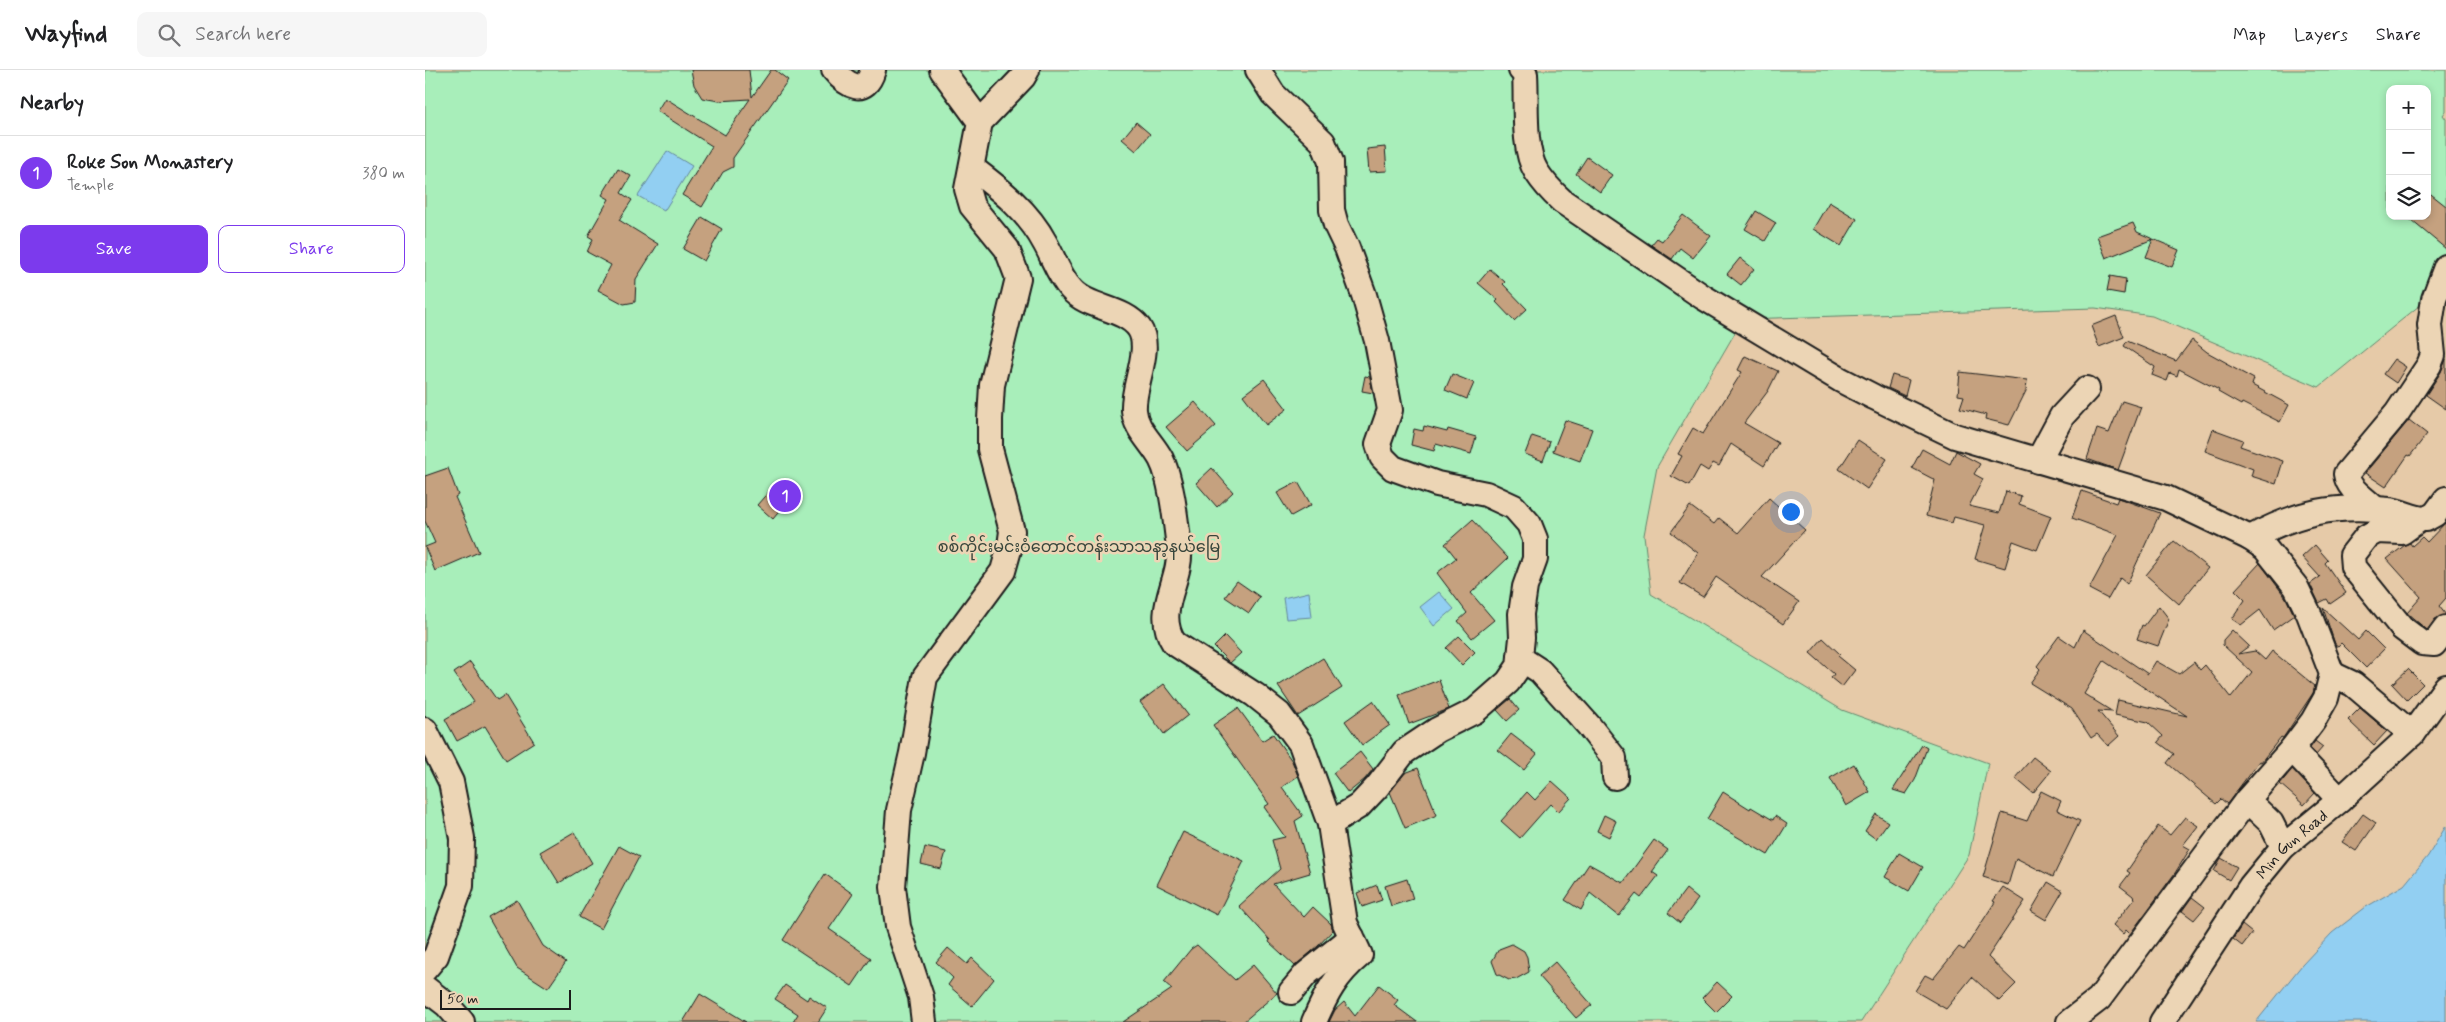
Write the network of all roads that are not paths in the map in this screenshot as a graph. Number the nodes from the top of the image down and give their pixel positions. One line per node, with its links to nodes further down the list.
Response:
1 (834, 70): 2 (street)
2 (873, 70)
3 (942, 70): 7 (street)
4 (1027, 70): 7 (street)
5 (1258, 70): 17 (street)
6 (1525, 71): 11 (street)
7 (980, 122): 8 (street)
8 (971, 168): 26 (street); 33 (street)
9 (2446, 267): 13 (street)
10 (2087, 390): 11 (street)
11 (2038, 461): 15 (street)
12 (2446, 499): 14 (street)
13 (2376, 510): 14 (street); 15 (street)
14 (2419, 519): 16 (street)
15 (2251, 538): 18 (street)
16 (2446, 628)
17 (1520, 658): 23 (street); 26 (street)
18 (2332, 674): 21 (street); 22 (street)
19 (2446, 686): 21 (street, Min Gun Road)
20 (425, 730): 29 (street)
21 (2412, 734): 25 (street, Min Gun Road)
22 (2292, 749): 24 (street); 25 (street)
23 (1615, 777)
24 (2247, 800): 27 (street); 35 (street)
25 (2340, 800): 27 (street, Min Gun Road)
26 (1330, 824): 28 (street)
27 (2283, 846): 36 (street, Min Gun Road)
28 (1352, 937): 31 (street); 34 (street)
29 (425, 969)
30 (425, 988): 32 (street)
31 (1291, 992)
32 (462, 1022)
33 (924, 1022)
34 (1314, 1022)
35 (2069, 1022)
36 (2162, 1022)

